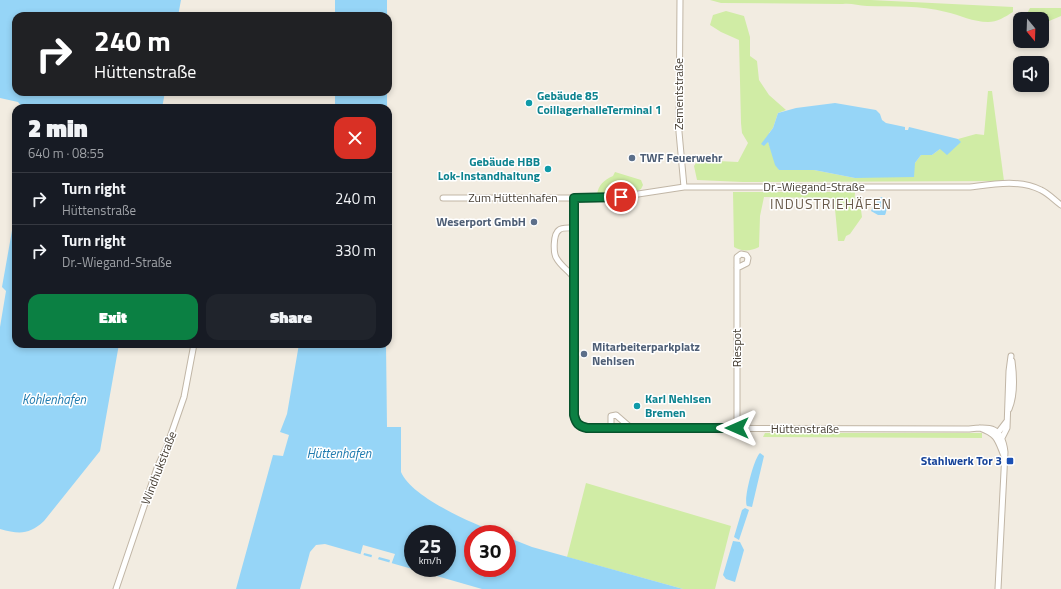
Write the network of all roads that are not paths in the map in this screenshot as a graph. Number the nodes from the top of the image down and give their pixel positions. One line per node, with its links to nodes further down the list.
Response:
1 (680, 0): 2 (street, Zementstraße)
2 (684, 187): 5 (street, Dr.-Wiegand-Straße); 6 (street, Dr.-Wiegand-Straße)
3 (443, 198): 4 (street, Zum Hüttenhafen)
4 (574, 198): 5 (street, Zum Hüttenhafen); 7 (street, Hüttenstraße)
5 (584, 198)
6 (1061, 205)
7 (574, 228): 9 (street, Hüttenstraße); 9 (street)
8 (737, 268): 14 (street, Riespot)
9 (574, 278): 12 (street, Hüttenstraße)
10 (193, 348): 16 (street, Windhukstraße)
11 (1011, 356): 15 (street)
12 (611, 428): 13 (street, Hüttenstraße); 13 (street)
13 (631, 428): 14 (street, Hüttenstraße)
14 (737, 428): 15 (street, Hüttenstraße)
15 (999, 436): 17 (street)
16 (116, 589)
17 (998, 589)

